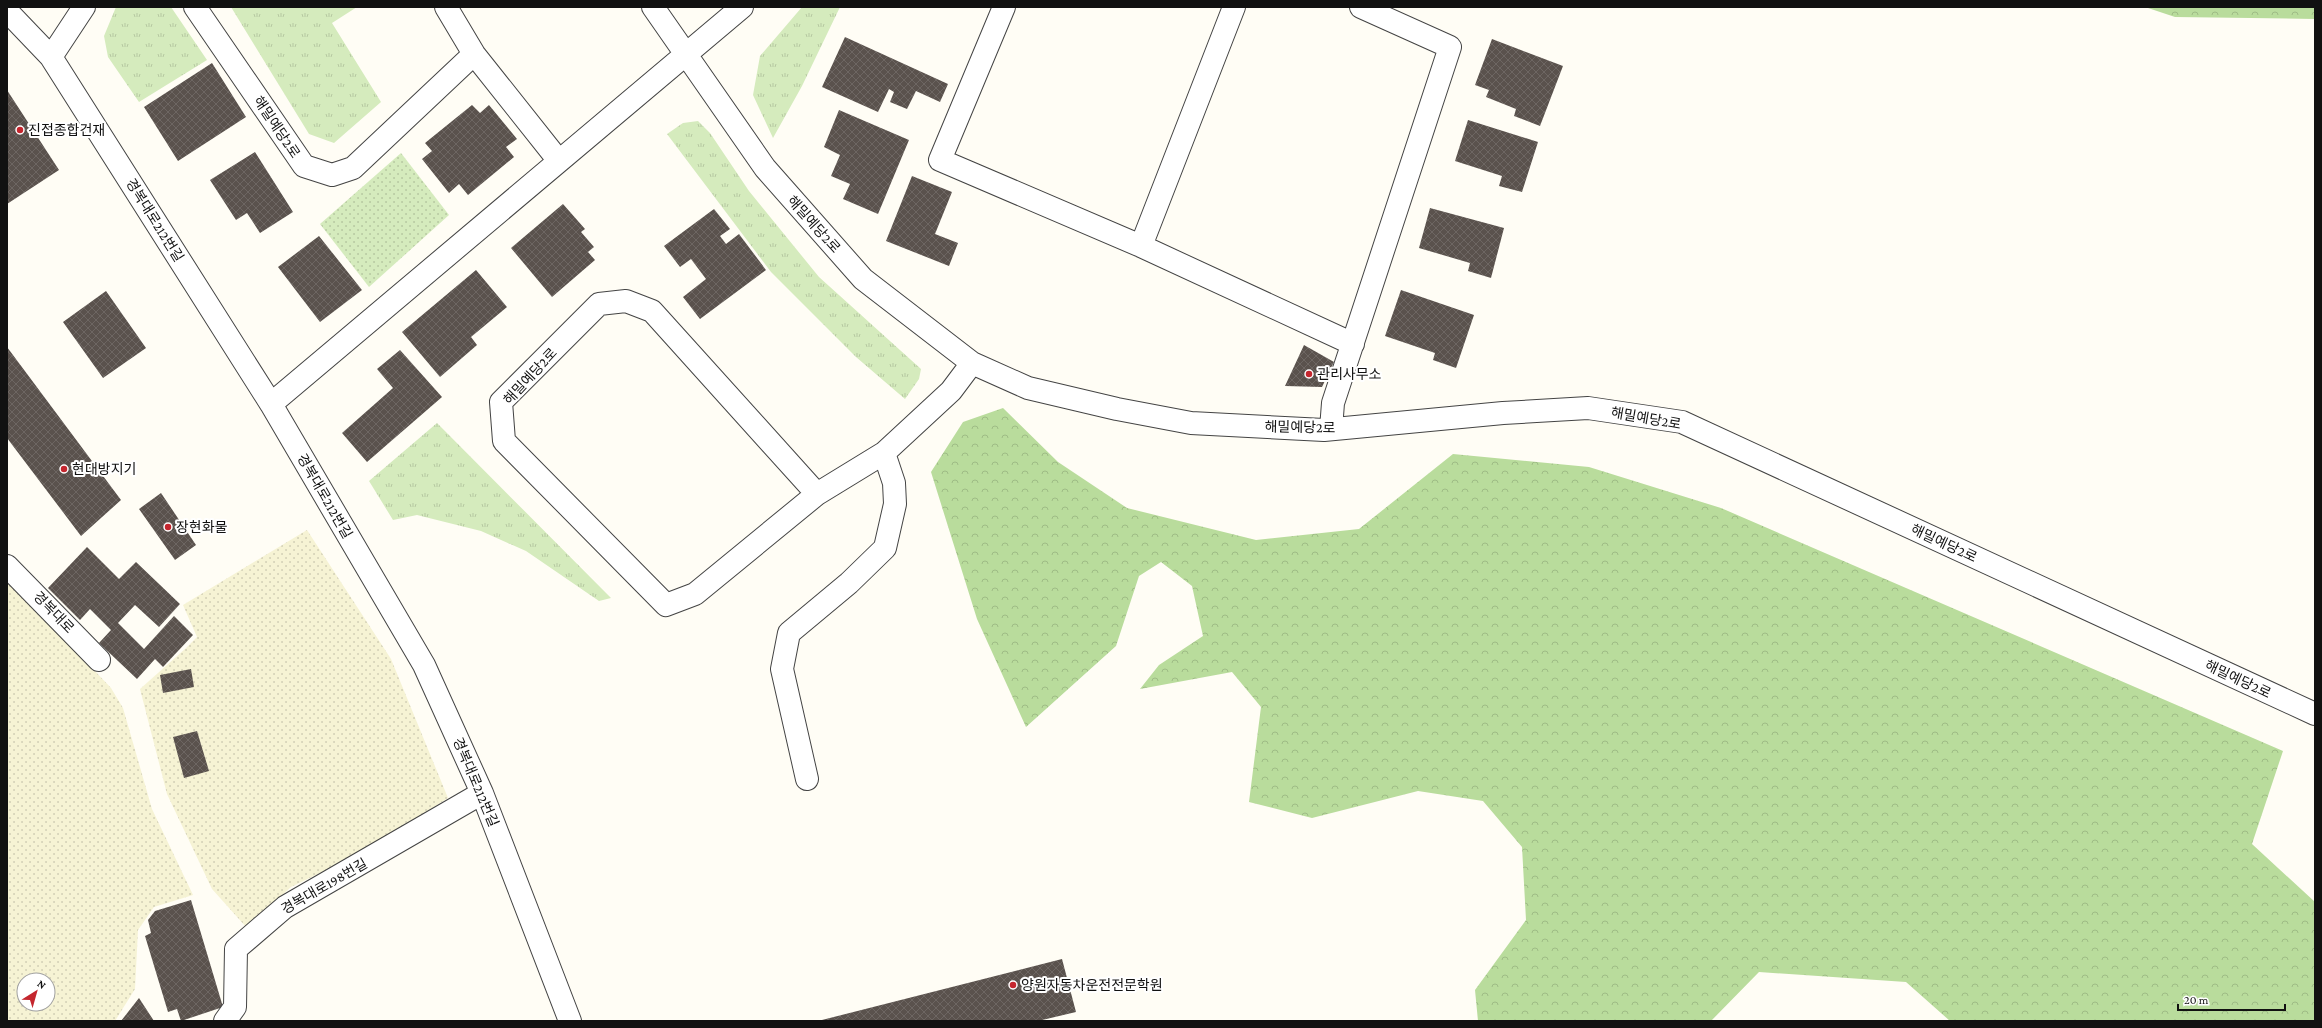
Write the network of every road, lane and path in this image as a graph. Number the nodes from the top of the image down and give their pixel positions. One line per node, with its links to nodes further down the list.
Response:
1 (84, 7): 12 (street)
2 (195, 7): 10 (street, 해밀예당2로)
3 (446, 7): 10 (street)
4 (653, 7): 11 (street, 해밀예당2로)
5 (742, 7): 11 (street)
6 (1004, 7): 14 (street)
7 (1234, 7): 14 (street)
8 (1361, 7): 15 (street)
9 (7, 11): 12 (street, 경복대로212번길)
10 (474, 54): 13 (street)
11 (686, 56): 13 (street); 16 (street, 해밀예당2로)
12 (51, 57): 17 (street, 경복대로212번길)
13 (559, 161): 17 (street)
14 (1141, 246): 15 (street)
15 (1352, 344): 18 (street)
16 (972, 363): 18 (street, 해밀예당2로); 19 (street, 해밀예당2로)
17 (271, 404): 25 (street, 경복대로212번길)
18 (1331, 429): 23 (street, 해밀예당2로)
19 (884, 453): 20 (street, 해밀예당2로); 24 (street)
20 (817, 494): 20 (street, 해밀예당2로)
21 (7, 566): 22 (street, 경복대로)
22 (99, 660)
23 (2315, 714)
24 (807, 780)
25 (482, 793): 26 (street, 경복대로198번길); 27 (street, 경복대로212번길)
26 (225, 1021)
27 (570, 1021)

